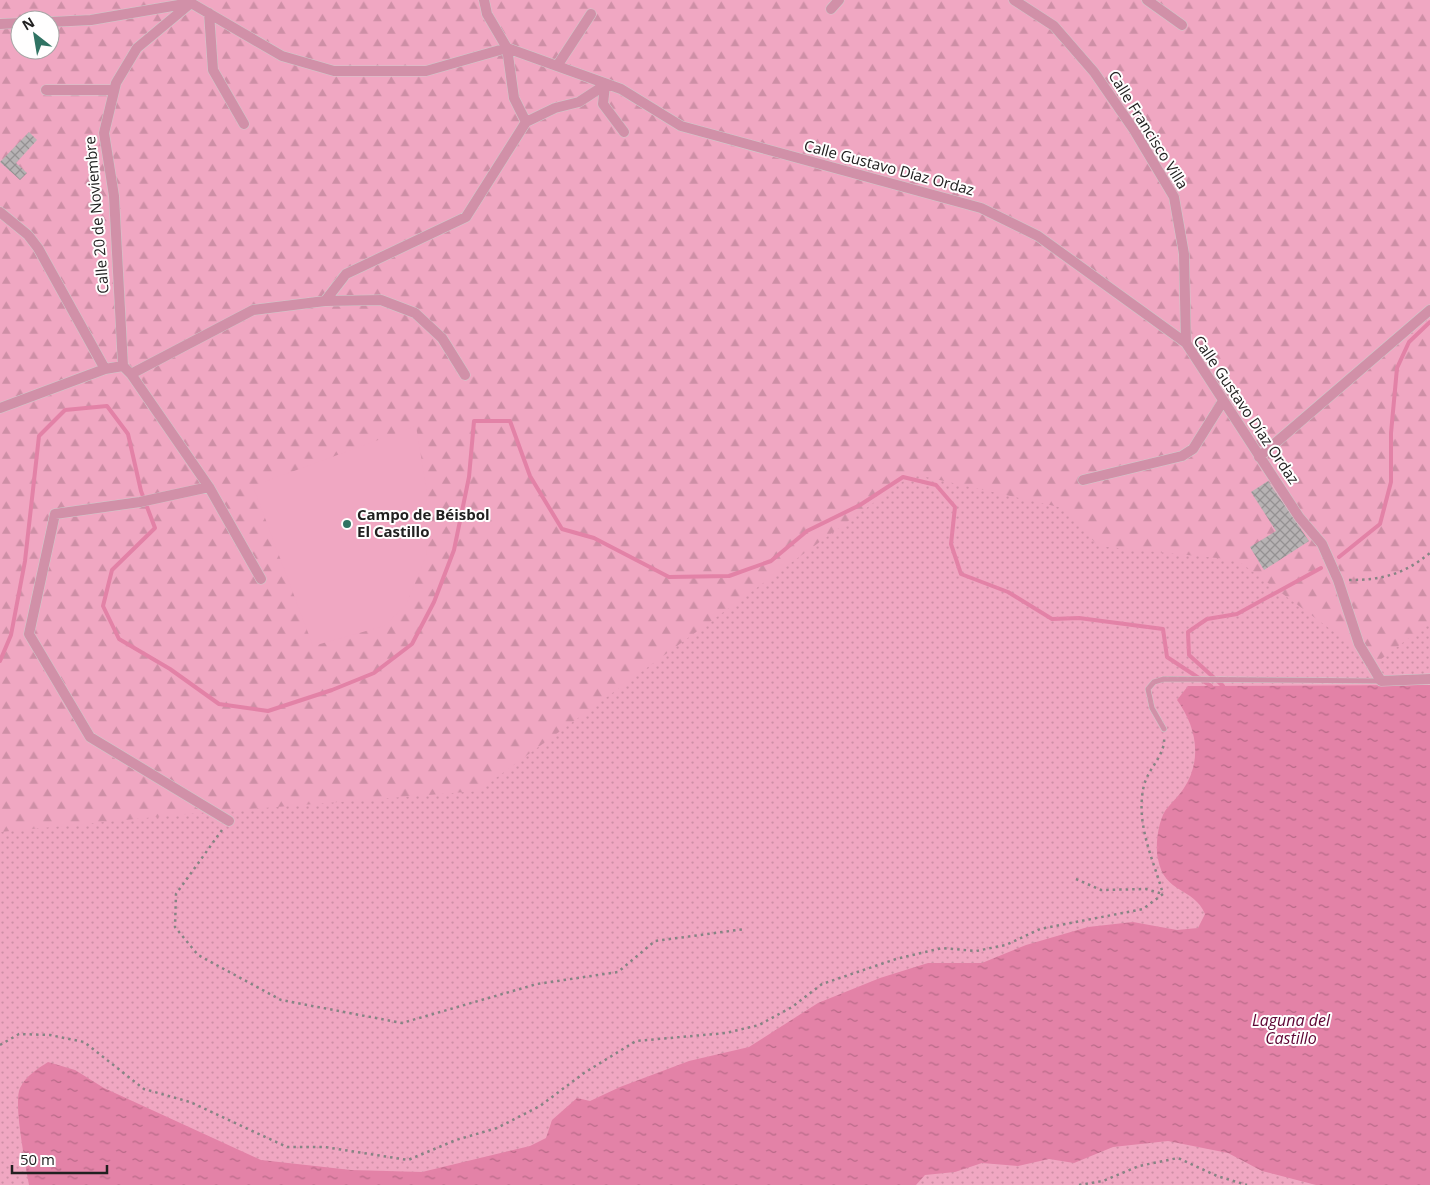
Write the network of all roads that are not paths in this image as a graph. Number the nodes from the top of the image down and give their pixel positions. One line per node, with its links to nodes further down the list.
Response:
1 (484, 0): 11 (street)
2 (839, 0): 6 (street)
3 (1014, 0): 22 (street, Calle Francisco Villa)
4 (1147, 0): 10 (street)
5 (192, 2): 7 (street); 9 (street); 15 (street, Calle 20 de Noviembre)
6 (831, 10)
7 (209, 13): 11 (street); 17 (street)
8 (591, 14): 12 (street)
9 (60, 22)
10 (1182, 25)
11 (507, 48): 12 (street, Calle Gustavo Díaz Ordaz); 16 (street)
12 (557, 66): 13 (street, Calle Gustavo Díaz Ordaz)
13 (605, 85): 16 (street); 18 (street); 22 (street, Calle Gustavo Díaz Ordaz)
14 (46, 90): 15 (street)
15 (114, 90): 23 (street, Calle 20 de Noviembre)
16 (526, 122): 20 (street)
17 (244, 124)
18 (624, 132)
19 (0, 212): 24 (street)
20 (325, 301): 25 (street); 26 (street)
21 (1430, 310): 29 (street)
22 (1186, 343): 27 (street, Calle Gustavo Díaz Ordaz)
23 (123, 366): 24 (street); 25 (street)
24 (105, 369): 28 (street)
25 (132, 374): 31 (street)
26 (465, 375)
27 (1223, 402): 29 (street, Calle Gustavo Díaz Ordaz); 30 (street)
28 (0, 408)
29 (1259, 457): 34 (street, Calle Gustavo Díaz Ordaz)
30 (1083, 480)
31 (209, 487): 32 (street); 36 (street)
32 (261, 579)
33 (1430, 679): 34 (street)
34 (1381, 681): 35 (lane)
35 (1164, 729)
36 (229, 821)

